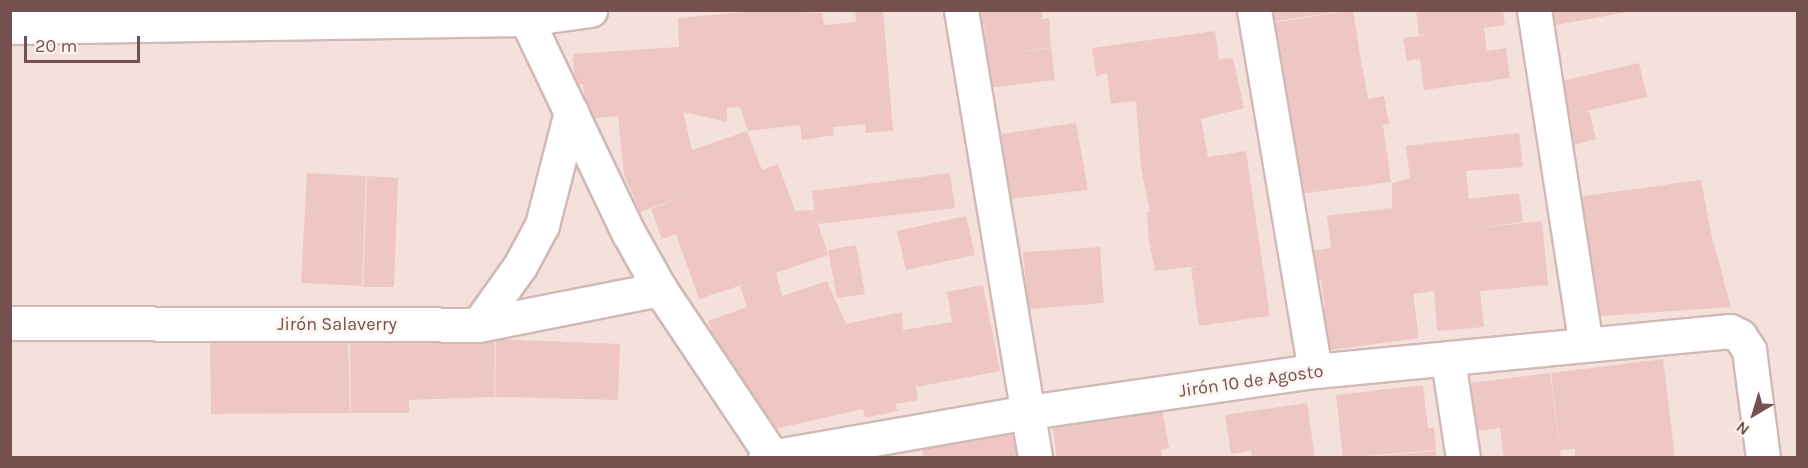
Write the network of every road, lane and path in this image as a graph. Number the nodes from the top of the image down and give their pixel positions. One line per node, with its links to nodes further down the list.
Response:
1 (590, 10): 5 (street)
2 (961, 10): 14 (street)
3 (1254, 10): 13 (street)
4 (1534, 10): 11 (street)
5 (524, 15): 6 (street); 7 (street)
6 (10, 27)
7 (571, 112): 8 (street); 10 (street)
8 (660, 289): 10 (street, Jirón Salaverry); 15 (street)
9 (10, 323): 10 (street, Jirón Salaverry)
10 (478, 325)
11 (1586, 344): 12 (street, Jirón 10 de Agosto); 18 (street, Jirón 10 de Agosto)
12 (1448, 360): 13 (street, Jirón 10 de Agosto); 17 (street)
13 (1315, 371): 14 (street, Jirón 10 de Agosto)
14 (1029, 412): 15 (street, Jirón 10 de Agosto); 16 (street)
15 (768, 457)
16 (1035, 458)
17 (1462, 458)
18 (1763, 458)

